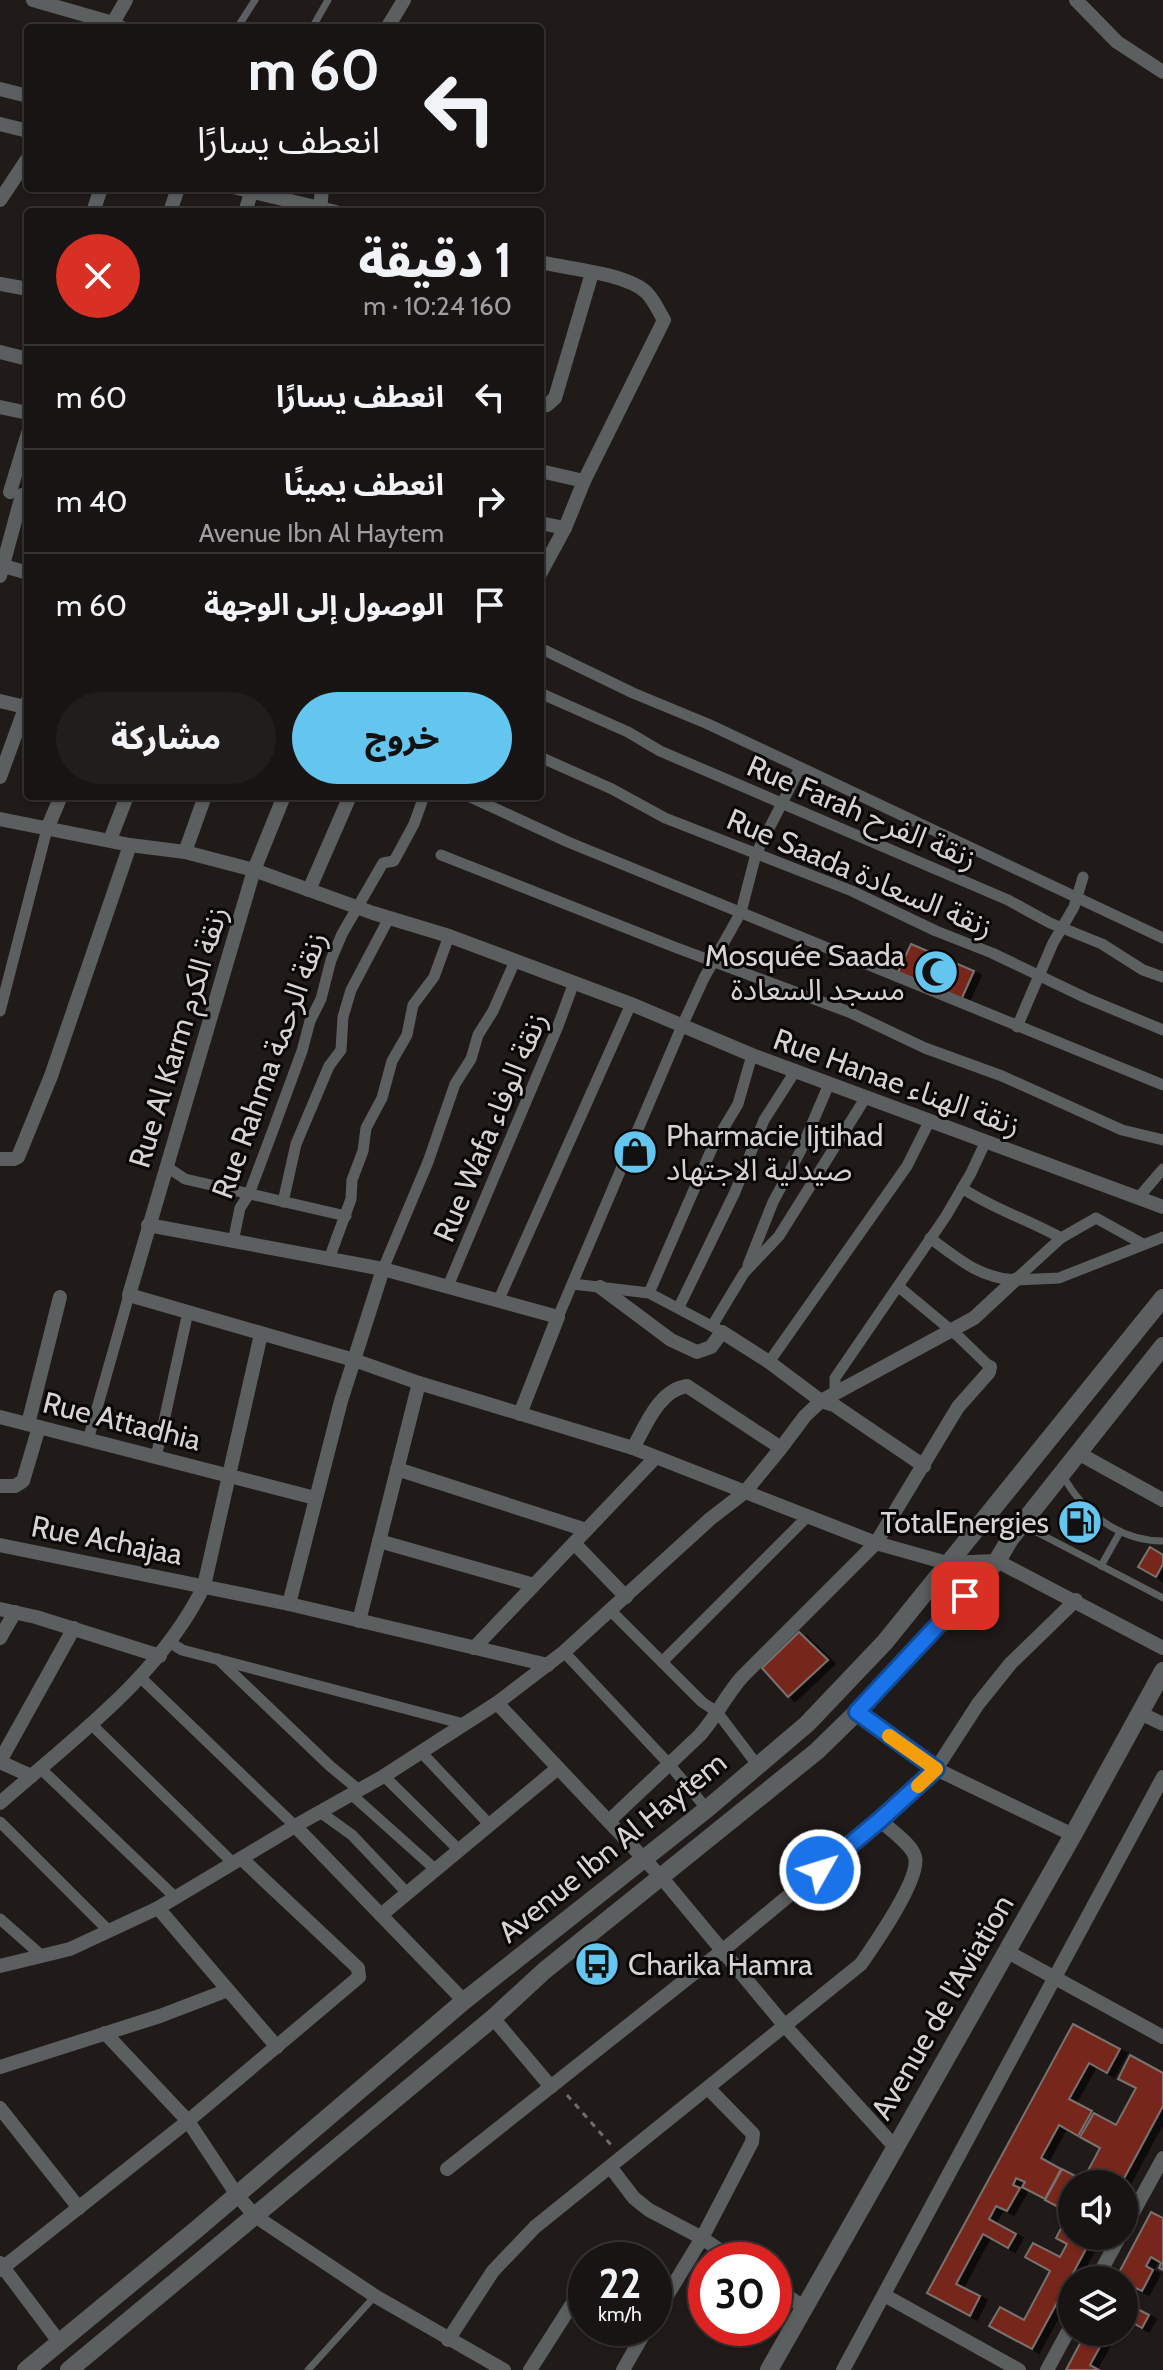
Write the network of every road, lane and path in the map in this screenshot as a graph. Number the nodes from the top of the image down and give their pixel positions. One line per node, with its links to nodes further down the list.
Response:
1 (33, 0): 7 (street)
2 (126, 0): 8 (street)
3 (255, 0): 9 (lane)
4 (328, 0): 10 (lane)
5 (1076, 0): 12 (street)
6 (397, 2): 11 (street)
7 (109, 24)
8 (116, 24)
9 (240, 24)
10 (314, 24)
11 (389, 24)
12 (1163, 72)
13 (0, 89): 14 (street)
14 (24, 95)
15 (0, 124): 16 (street)
16 (24, 130)
17 (24, 164): 19 (street)
18 (252, 192): 20 (street)
19 (0, 200)
20 (313, 208)
21 (544, 263): 22 (street)
22 (592, 273): 27 (street); 32 (street)
23 (0, 284): 24 (street)
24 (24, 288)
25 (0, 352): 26 (street)
26 (24, 358)
27 (544, 405)
28 (0, 407): 29 (street)
29 (24, 412)
30 (24, 451): 33 (street)
31 (544, 472): 32 (street)
32 (584, 481): 35 (street)
33 (15, 493): 37 (street)
34 (544, 524): 35 (street)
35 (565, 528): 36 (street)
36 (544, 567)
37 (1, 569): 38 (street)
38 (24, 572)
39 (544, 650): 45 (street)
40 (544, 695): 54 (street, Rue Farah زنقة الفرح)
41 (0, 701): 42 (street)
42 (24, 703)
43 (24, 711): 46 (street)
44 (544, 759): 60 (street, Rue Saada زنقة السعادة)
45 (800, 768): 54 (street); 65 (street)
46 (0, 777)
47 (59, 800): 56 (street)
48 (125, 800): 57 (street)
49 (204, 800): 59 (street)
50 (282, 800): 62 (street, Rue Al Karm زنقة الكرم)
51 (348, 800): 64 (street)
52 (423, 800): 66 (street, Rue Rahma زنقة الرحمة)
53 (477, 800): 67 (street)
54 (782, 802): 60 (street); 69 (street, Rue Farah زنقة الفرح)
55 (0, 819): 56 (street, Rue Hanae زنقة الهناء)
56 (47, 829): 57 (street, Rue Hanae زنقة الهناء); 78 (street)
57 (110, 840): 58 (street, Rue Hanae زنقة الهناء)
58 (130, 845): 59 (street, Rue Hanae زنقة الهناء); 90 (street)
59 (185, 852): 62 (street, Rue Hanae زنقة الهناء)
60 (756, 854): 67 (street); 74 (street, Rue Saada زنقة السعادة)
61 (441, 855): 73 (street)
62 (254, 870): 64 (street, Rue Hanae زنقة الهناء); 91 (street, Rue Al Karm زنقة الكرم)
63 (1083, 877): 65 (street)
64 (309, 890): 66 (street, Rue Hanae زنقة الهناء)
65 (1077, 898): 69 (street); 71 (street)
66 (357, 908): 68 (street, Rue Hanae زنقة الهناء); 94 (street, Rue Rahma زنقة الرحمة)
67 (741, 912): 73 (street); 80 (street)
68 (389, 918): 70 (street, Rue Hanae زنقة الهناء); 96 (street)
69 (1063, 928): 74 (street); 75 (street, Rue Farah زنقة الفرح)
70 (449, 936): 72 (street, Rue Hanae زنقة الهناء); 98 (street)
71 (1163, 938)
72 (515, 961): 76 (street, Rue Hanae زنقة الهناء); 106 (street)
73 (713, 962): 79 (street); 88 (street)
74 (1039, 976): 80 (street); 81 (street, Rue Saada زنقة السعادة)
75 (1163, 977)
76 (573, 985): 77 (street, Rue Hanae زنقة الهناء); 110 (street, Rue Wafa زنقة الوفاء)
77 (631, 1004): 79 (street, Rue Hanae زنقة الهناء); 117 (street)
78 (0, 1011)
79 (682, 1026): 82 (street, Rue Hanae زنقة الهناء); 109 (street)
80 (1017, 1027): 85 (street)
81 (1163, 1030)
82 (752, 1055): 83 (street, Rue Hanae زنقة الهناء); 113 (street)
83 (796, 1070): 84 (street, Rue Hanae زنقة الهناء); 118 (street)
84 (829, 1084): 86 (street, Rue Hanae زنقة الهناء); 107 (street)
85 (1163, 1085)
86 (866, 1097): 87 (street, Rue Hanae زنقة الهناء); 107 (street)
87 (930, 1120): 89 (street, Rue Hanae زنقة الهناء); 126 (street)
88 (1163, 1140)
89 (985, 1143): 93 (street); 95 (street, Rue Hanae زنقة الهناء)
90 (0, 1159)
91 (167, 1167): 94 (street); 99 (street, Rue Al Karm زنقة الكرم)
92 (1163, 1169): 95 (street)
93 (962, 1188): 101 (street); 102 (street)
94 (249, 1194): 96 (street); 103 (street, Rue Rahma زنقة الرحمة)
95 (1138, 1198): 97 (street, Rue Hanae زنقة الهناء)
96 (283, 1202): 98 (street)
97 (1163, 1207)
98 (346, 1216): 105 (street)
99 (148, 1225): 103 (street); 114 (street, Rue Al Karm زنقة الكرم)
100 (1163, 1237): 104 (street)
101 (930, 1238): 108 (street); 112 (street)
102 (1061, 1238): 104 (street); 108 (street)
103 (233, 1242): 105 (street)
104 (1143, 1244): 108 (street)
105 (329, 1259): 106 (street)
106 (383, 1269): 110 (street); 125 (street)
107 (744, 1273): 121 (street)
108 (1015, 1280): 122 (street)
109 (573, 1284): 111 (street); 120 (street)
110 (448, 1286): 117 (street)
111 (600, 1287): 113 (street); 121 (street)
112 (899, 1287): 122 (street); 129 (street)
113 (649, 1293): 118 (street)
114 (129, 1295): 119 (street); 134 (street)
115 (60, 1297): 133 (street)
116 (1163, 1298): 158 (street, Avenue Ibn Al Haytem)
117 (499, 1299): 120 (street)
118 (679, 1307): 121 (street)
119 (188, 1312): 123 (street); 138 (street)
120 (558, 1317): 131 (street)
121 (717, 1329): 126 (street)
122 (951, 1330): 127 (street); 129 (street)
123 (261, 1334): 125 (street); 143 (street)
124 (1163, 1346): 137 (street, Avenue Ibn Al Haytem)
125 (354, 1360): 128 (street); 146 (street)
126 (769, 1362): 130 (street)
127 (990, 1367): 140 (street)
128 (419, 1383): 131 (street); 141 (street)
129 (835, 1391): 130 (street)
130 (821, 1401): 136 (street); 140 (street)
131 (520, 1414): 135 (street)
132 (0, 1417): 133 (street, Rue Attadhia)
133 (33, 1426): 134 (street, Rue Attadhia); 144 (street)
134 (88, 1440): 138 (street, Rue Attadhia)
135 (633, 1448): 136 (street); 139 (street)
136 (781, 1448): 145 (street)
137 (1078, 1453): 142 (street, Avenue Ibn Al Haytem); 147 (street)
138 (156, 1457): 143 (street, Rue Attadhia)
139 (655, 1458): 145 (street); 150 (street)
140 (924, 1466): 155 (street)
141 (397, 1469): 150 (street); 152 (street)
142 (1061, 1474): 149 (street, Avenue Ibn Al Haytem); 151 (lane)
143 (231, 1476): 146 (street, Rue Attadhia); 161 (street)
144 (0, 1486)
145 (745, 1492): 148 (street); 162 (street)
146 (315, 1498): 165 (street)
147 (1163, 1500)
148 (807, 1517): 155 (street); 177 (street)
149 (1022, 1524): 157 (street, Avenue Ibn Al Haytem); 159 (lane)
150 (586, 1530): 154 (street)
151 (1120, 1532): 153 (lane); 159 (lane)
152 (379, 1541): 160 (street); 168 (street)
153 (1163, 1541)
154 (574, 1543): 160 (street); 162 (street)
155 (876, 1543): 158 (street); 182 (street)
156 (0, 1545): 161 (street, Rue Achajaa)
157 (997, 1561): 158 (street); 164 (street); 183 (street, Avenue Ibn Al Haytem)
158 (947, 1563): 191 (street, Avenue Ibn Al Haytem)
159 (1101, 1566): 163 (lane)
160 (534, 1585): 172 (street)
161 (204, 1586): 165 (street, Rue Achajaa); 171 (street)
162 (626, 1597): 167 (street)
163 (1163, 1598)
164 (1076, 1600): 173 (street); 193 (street)
165 (289, 1604): 168 (street, Rue Achajaa)
166 (8, 1611): 169 (street); 170 (street)
167 (611, 1611): 174 (street); 177 (street)
168 (359, 1621): 172 (street, Rue Achajaa)
169 (74, 1628): 175 (street); 189 (street)
170 (0, 1638)
171 (171, 1643): 175 (street); 176 (street)
172 (474, 1648): 178 (street, Rue Achajaa)
173 (1163, 1648)
174 (564, 1652): 178 (street); 190 (street)
175 (160, 1656): 179 (street)
176 (217, 1659): 186 (street); 197 (street)
177 (662, 1662): 182 (street)
178 (548, 1665): 181 (street)
179 (139, 1676): 185 (street); 205 (street)
180 (1162, 1678): 184 (street, Avenue de l'Aviation)
181 (497, 1703): 186 (street); 192 (street)
182 (717, 1712): 190 (street); 191 (street)
183 (857, 1712): 193 (street); 211 (street, Avenue Ibn Al Haytem)
184 (1140, 1713): 187 (street); 206 (street, Avenue de l'Aviation)
185 (91, 1724): 194 (street); 209 (street)
186 (464, 1724): 188 (street)
187 (1163, 1724)
188 (421, 1752): 195 (street); 204 (street)
189 (0, 1762): 194 (street)
190 (668, 1763): 199 (street); 201 (street)
191 (758, 1766): 199 (street, Avenue Ibn Al Haytem)
192 (558, 1768): 201 (street); 204 (street)
193 (936, 1769): 202 (street); 206 (street)
194 (36, 1772): 198 (street); 213 (street)
195 (384, 1776): 197 (street); 207 (street)
196 (1163, 1777): 222 (street)
197 (355, 1792): 200 (street); 210 (street)
198 (0, 1803)
199 (707, 1809): 208 (street, Avenue Ibn Al Haytem)
200 (320, 1812): 205 (street); 212 (street)
201 (610, 1820): 208 (street)
202 (880, 1820): 218 (street); 226 (street)
203 (0, 1822): 217 (street)
204 (489, 1824): 207 (street)
205 (295, 1826): 209 (street); 215 (street)
206 (1073, 1835): 219 (street, Avenue de l'Aviation)
207 (459, 1850): 210 (street)
208 (643, 1858): 211 (street); 224 (street, Avenue Ibn Al Haytem)
209 (238, 1861): 213 (street); 229 (street)
210 (436, 1870): 212 (street)
211 (662, 1878): 218 (street); 225 (street, Avenue Ibn Al Haytem)
212 (408, 1894): 215 (street)
213 (176, 1898): 214 (street)
214 (158, 1908): 217 (street); 223 (street)
215 (381, 1915): 224 (street)
216 (0, 1919): 220 (street)
217 (109, 1931): 220 (street)
218 (722, 1951): 226 (street); 231 (street)
219 (1006, 1951): 222 (street); 235 (street, Avenue de l'Aviation)
220 (42, 1956): 221 (street)
221 (0, 1966)
222 (1056, 1977): 228 (street); 247 (street)
223 (228, 1990): 227 (street); 229 (street)
224 (464, 2001): 239 (street, Avenue Ibn Al Haytem)
225 (493, 2018): 231 (street); 242 (street, Avenue Ibn Al Haytem)
226 (785, 2026): 232 (street); 235 (street)
227 (105, 2033): 230 (street); 234 (street)
228 (1163, 2037)
229 (277, 2047): 234 (street)
230 (0, 2067)
231 (553, 2085): 237 (path); 238 (street)
232 (709, 2089): 237 (street); 243 (street)
233 (0, 2108): 241 (street)
234 (188, 2121): 239 (street); 241 (street)
235 (895, 2147): 250 (street, Avenue de l'Aviation)
236 (1163, 2158): 240 (street)
237 (617, 2163): 243 (street); 252 (street)
238 (447, 2169)
239 (237, 2195): 242 (street); 253 (street, Avenue Ibn Al Haytem)
240 (1138, 2204)
241 (79, 2208): 245 (street)
242 (255, 2216): 248 (street); 257 (street, Avenue Ibn Al Haytem)
243 (702, 2238): 244 (street); 246 (street)
244 (708, 2242)
245 (1, 2267): 253 (street)
246 (672, 2287)
247 (884, 2295): 263 (street); 264 (street)
248 (375, 2296): 252 (street); 258 (lane)
249 (792, 2299): 250 (street)
250 (805, 2308): 262 (street, Avenue de l'Aviation)
251 (568, 2313): 260 (street)
252 (448, 2340): 259 (street)
253 (60, 2343): 256 (street, Avenue Ibn Al Haytem)
254 (637, 2346): 261 (street)
255 (1060, 2346): 265 (street)
256 (26, 2370)
257 (69, 2370)
258 (308, 2370)
259 (504, 2370)
260 (530, 2370)
261 (623, 2370)
262 (769, 2370)
263 (843, 2370)
264 (1019, 2370)
265 (1047, 2370)

